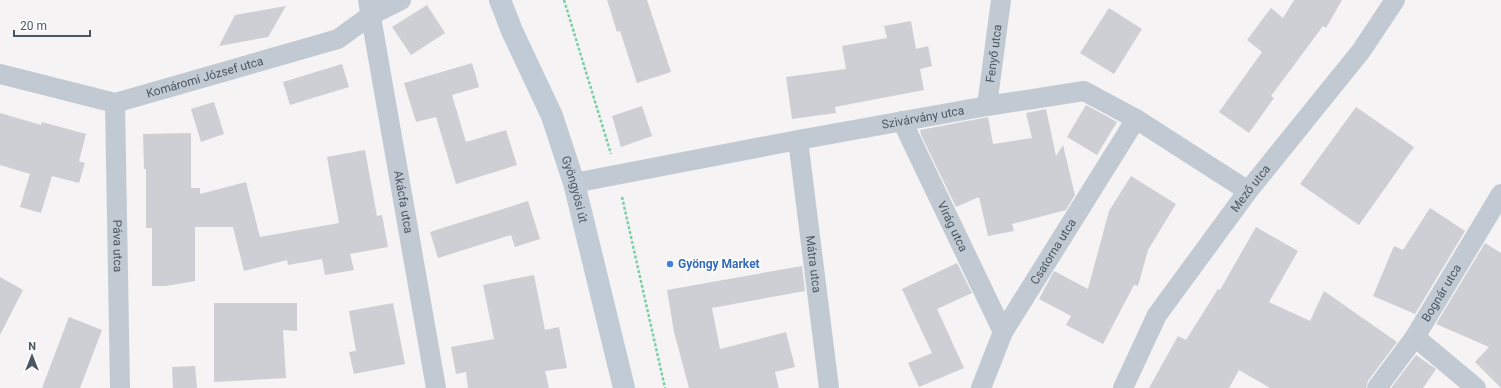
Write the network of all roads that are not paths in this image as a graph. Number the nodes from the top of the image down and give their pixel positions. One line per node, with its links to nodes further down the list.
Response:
1 (401, 0): 5 (street, Komáromi József utca)
2 (500, 0): 12 (street, Gyöngyösi út)
3 (1001, 0): 8 (street, Fenyő utca)
4 (1395, 0): 13 (street, Mező utca)
5 (370, 8): 7 (street, Komáromi József utca); 18 (street, Akácfa utca)
6 (0, 74): 7 (street)
7 (114, 103): 17 (street, Páva utca)
8 (987, 106): 9 (street, Szivárvány utca); 10 (street, Szivárvány utca)
9 (1136, 120): 13 (street, Szivárvány utca); 15 (street, Csatorna utca)
10 (902, 121): 11 (street, Szivárvány utca); 15 (street, Virág utca)
11 (798, 140): 12 (street, Szivárvány utca); 20 (street, Mátra utca)
12 (574, 183): 19 (street, Gyöngyösi út)
13 (1248, 191): 22 (street, Mező utca)
14 (1501, 194): 16 (street, Bognár utca)
15 (1003, 332): 21 (street, Csatorna utca)
16 (1415, 337): 23 (street, Bognár utca); 24 (street)
17 (120, 388)
18 (436, 388)
19 (624, 388)
20 (829, 388)
21 (981, 388)
22 (1123, 388)
23 (1377, 388)
24 (1476, 388)

